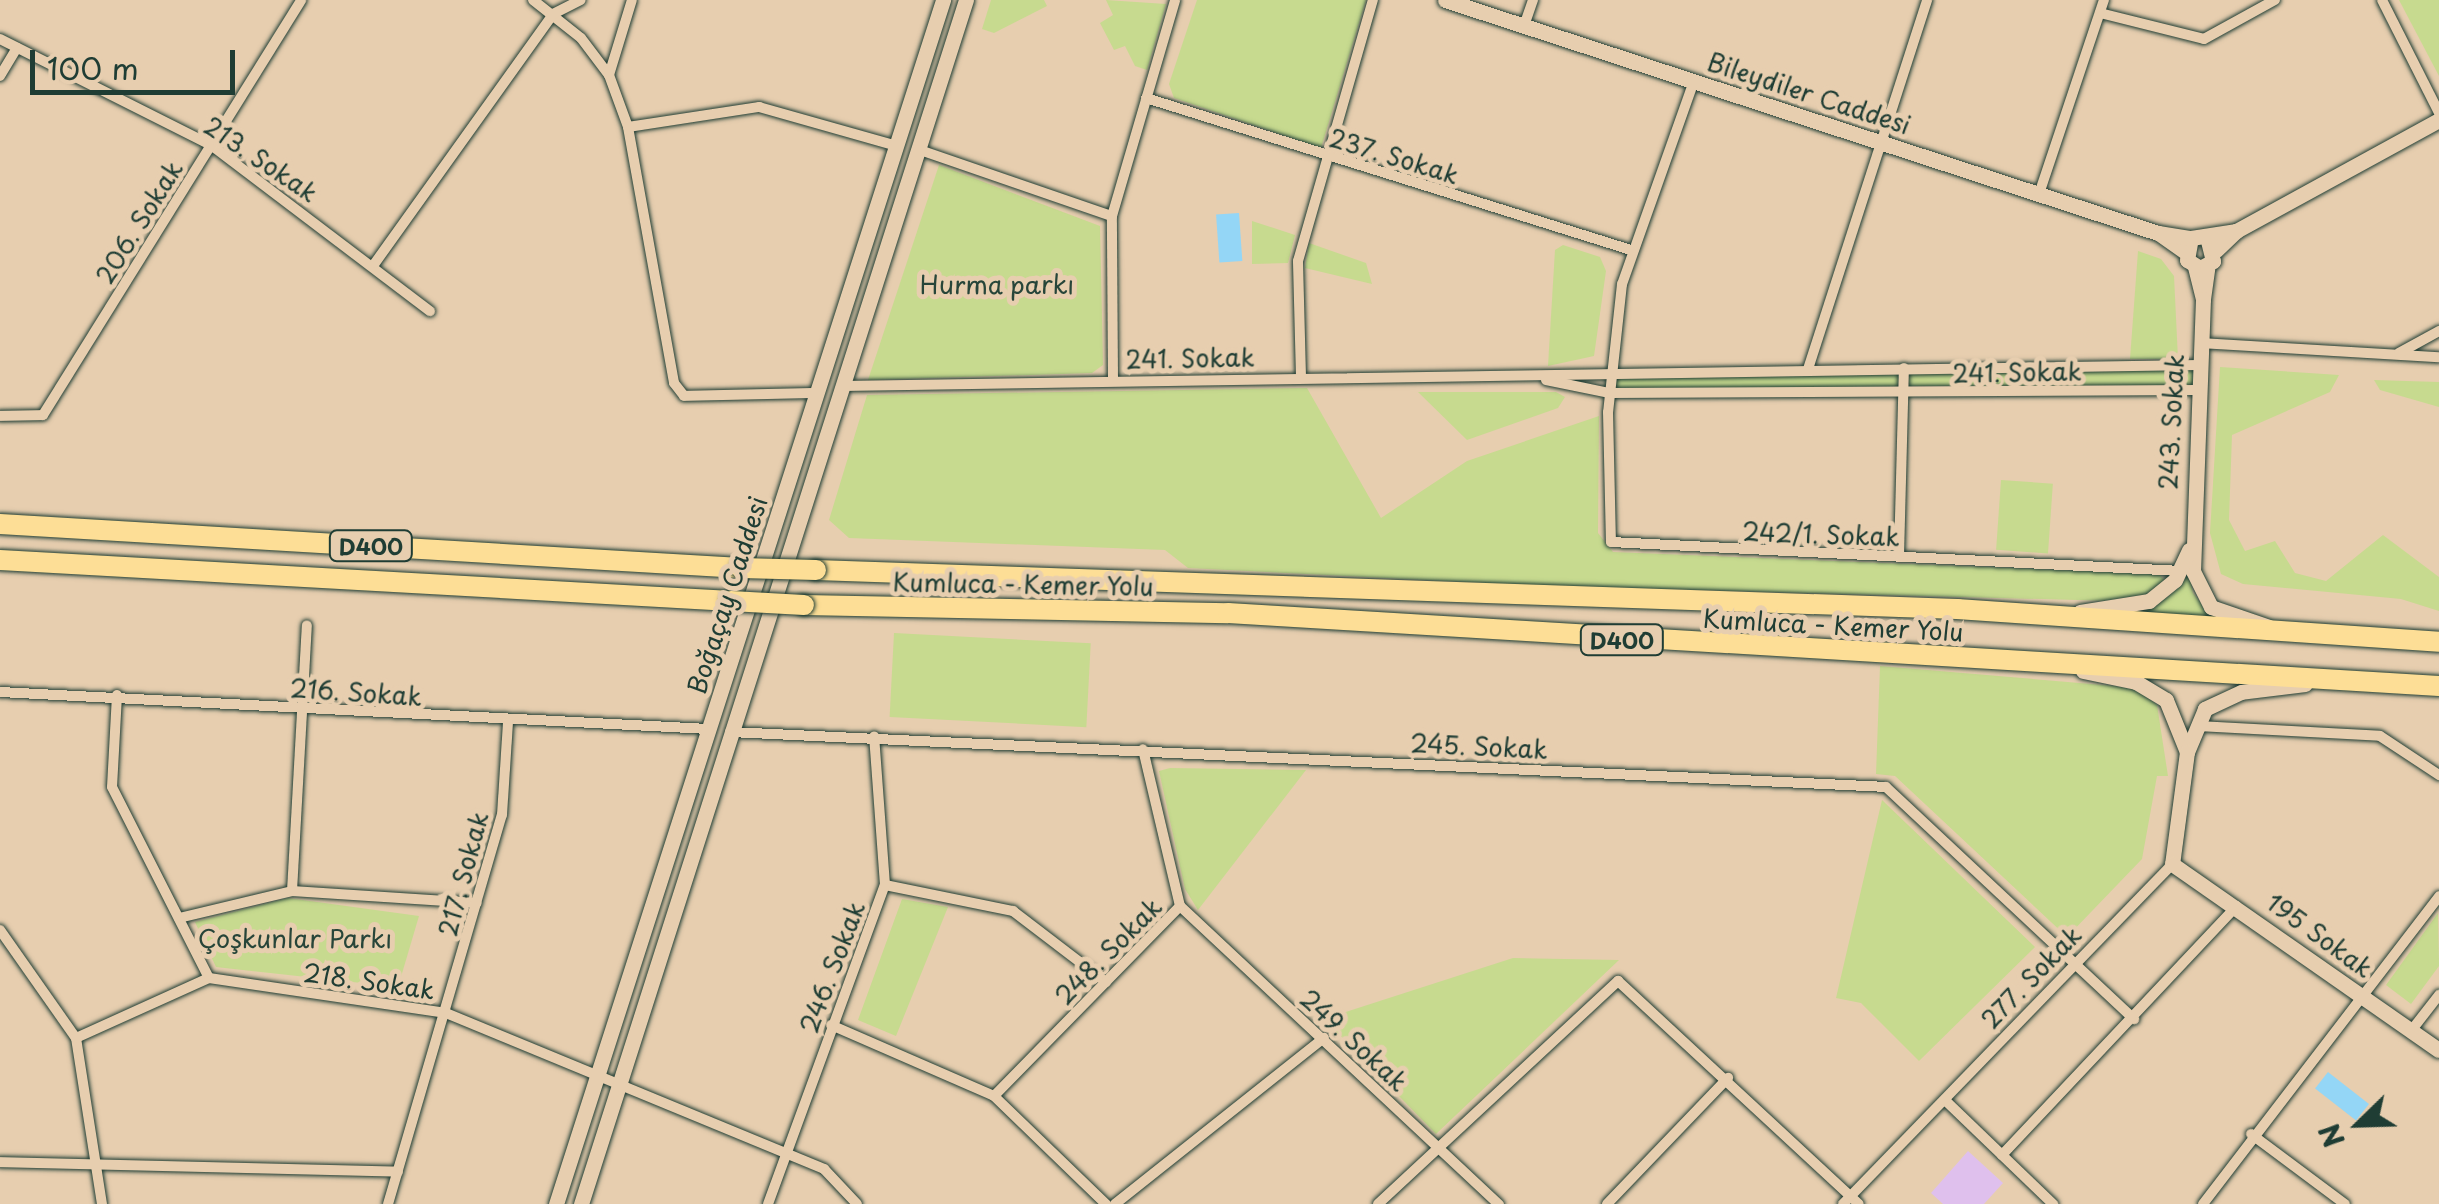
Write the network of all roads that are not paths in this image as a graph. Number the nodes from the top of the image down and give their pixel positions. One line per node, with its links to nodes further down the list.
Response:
1 (301, 0): 27 (street, 206. Sokak)
2 (533, 0): 16 (street)
3 (581, 0): 16 (street)
4 (632, 0): 20 (street)
5 (944, 0): 28 (main road, Boğaçay Caddesi)
6 (966, 0): 29 (main road, Boğaçay Caddesi)
7 (1175, 0): 23 (street)
8 (1374, 0): 30 (street)
9 (1445, 0): 17 (main road, Bileydiler Caddesi)
10 (1534, 0): 17 (street)
11 (1927, 0): 26 (street)
12 (2104, 0): 15 (street)
13 (2275, 0): 15 (street)
14 (2382, 0): 24 (street)
15 (2100, 13): 31 (street)
16 (553, 14): 20 (street); 35 (street)
17 (1524, 26): 22 (main road, Bileydiler Caddesi)
18 (0, 39): 19 (street, 213. Sokak)
19 (17, 48): 21 (street); 27 (street, 213. Sokak)
20 (608, 75): 25 (street)
21 (0, 76)
22 (1694, 80): 26 (main road, Bileydiler Caddesi); 33 (street)
23 (1146, 98): 30 (street, 237. Sokak); 32 (street)
24 (2439, 117): 34 (main road)
25 (628, 127): 28 (street); 50 (street)
26 (1882, 143): 31 (main road, Bileydiler Caddesi); 43 (street)
27 (211, 144): 35 (street, 213. Sokak); 53 (street, 206. Sokak)
28 (897, 146): 50 (main road, Boğaçay Caddesi)
29 (917, 149): 32 (street); 48 (main road, Boğaçay Caddesi)
30 (1324, 156): 33 (street, 237. Sokak); 45 (street)
31 (2039, 194): 34 (main road, Bileydiler Caddesi)
32 (1112, 216): 47 (street)
33 (1630, 250): 44 (street)
34 (2200, 251): 38 (main road, 243. Sokak)
35 (375, 264): 36 (street, 213. Sokak)
36 (430, 311)
37 (2439, 332): 39 (street)
38 (2200, 343): 39 (street); 41 (main road, 243. Sokak)
39 (2398, 354): 40 (street)
40 (2439, 357)
41 (2199, 365): 42 (street, 241. Sokak); 49 (main road, 243. Sokak)
42 (1904, 368): 43 (street, 241. Sokak); 52 (street)
43 (1808, 369): 44 (street, 241. Sokak)
44 (1612, 371): 46 (street, 241. Sokak); 51 (street)
45 (1301, 377): 46 (street, 241. Sokak); 47 (street, 241. Sokak)
46 (1538, 378): 51 (street, 241. Sokak)
47 (1114, 379): 48 (street, 241. Sokak)
48 (842, 386): 72 (main road, Boğaçay Caddesi)
49 (2198, 390): 52 (street, 241. Sokak); 55 (main road, 243. Sokak)
50 (818, 393): 71 (main road, Boğaçay Caddesi)
51 (1610, 393): 52 (street, 241. Sokak); 56 (street, 242/1. Sokak)
52 (1903, 393): 56 (street)
53 (0, 416)
54 (0, 524): 59 (highway, Kumluca - Kemer Yolu / D400, bridge)
55 (2190, 546): 58 (main road); 61 (main road)
56 (1899, 556): 58 (street, 242/1. Sokak)
57 (0, 560): 63 (highway, Kumluca - Kemer Yolu / D400, bridge)
58 (2180, 571): 59 (main road)
59 (2069, 616): 61 (highway, Kumluca - Kemer Yolu / D400)
60 (308, 624): 68 (street)
61 (2271, 628): 62 (highway, Kumluca - Kemer Yolu / D400)
62 (2439, 642)
63 (2050, 660): 64 (highway, Kumluca - Kemer Yolu / D400); 75 (main road)
64 (2328, 679): 65 (highway, Kumluca - Kemer Yolu / D400); 70 (main road)
65 (2439, 686)
66 (0, 692): 67 (street, 216. Sokak)
67 (116, 695): 68 (street, 216. Sokak); 84 (street)
68 (306, 709): 69 (street, 216. Sokak); 79 (street)
69 (508, 723): 71 (street, 216. Sokak); 81 (street, 217. Sokak)
70 (2198, 726): 75 (main road); 76 (street)
71 (709, 730): 98 (main road, Boğaçay Caddesi)
72 (729, 732): 73 (street, 245. Sokak); 100 (main road, Boğaçay Caddesi)
73 (874, 736): 74 (street, 245. Sokak); 78 (street, 246. Sokak)
74 (1143, 749): 82 (street, 248. Sokak); 86 (street, 245. Sokak)
75 (2186, 752): 77 (main road)
76 (2439, 775)
77 (2172, 864): 83 (main road, 195 Sokak); 86 (street, 277. Sokak)
78 (885, 885): 88 (street); 93 (street, 246. Sokak)
79 (292, 891): 81 (street); 84 (street)
80 (2439, 896): 89 (street)
81 (477, 903): 91 (street, 217. Sokak)
82 (1180, 906): 88 (street, 248. Sokak); 96 (street, 249. Sokak)
83 (2236, 906): 89 (main road, 195 Sokak); 92 (street)
84 (179, 918): 87 (street)
85 (0, 930): 95 (street)
86 (2078, 964): 92 (street, 245. Sokak); 102 (street, 277. Sokak)
87 (209, 978): 91 (street, 218. Sokak); 95 (street)
88 (1106, 982): 101 (street, 248. Sokak)
89 (2358, 994): 94 (main road, 195 Sokak); 103 (street)
90 (2439, 995): 94 (street)
91 (446, 1013): 98 (street, 218. Sokak); 109 (street, 217. Sokak)
92 (2134, 1020): 106 (street)
93 (831, 1025): 101 (street); 105 (street, 246. Sokak)
94 (2412, 1030): 97 (main road, 195 Sokak)
95 (76, 1038): 108 (street)
96 (1324, 1038): 104 (street, 249. Sokak); 118 (street)
97 (2439, 1050)
98 (597, 1076): 100 (street, 218. Sokak); 113 (main road, Boğaçay Caddesi)
99 (1728, 1078): 104 (street); 110 (street); 121 (street)
100 (619, 1086): 105 (street, 218. Sokak); 114 (main road, Boğaçay Caddesi)
101 (994, 1096): 117 (street)
102 (1946, 1100): 106 (street); 110 (street, 277. Sokak)
103 (2251, 1134): 123 (street); 124 (street)
104 (1439, 1148): 119 (street); 120 (street, 249. Sokak)
105 (786, 1154): 115 (street, 246. Sokak); 116 (street, 218. Sokak)
106 (2002, 1155): 122 (street)
107 (0, 1162): 108 (street)
108 (97, 1166): 109 (street); 111 (street)
109 (398, 1172): 112 (street, 217. Sokak)
110 (1851, 1202)
111 (102, 1204)
112 (388, 1204)
113 (556, 1204)
114 (581, 1204)
115 (768, 1204)
116 (858, 1204)
117 (1106, 1204)
118 (1116, 1204)
119 (1378, 1204)
120 (1499, 1204)
121 (1607, 1204)
122 (2053, 1204)
123 (2204, 1204)
124 (2344, 1204)

